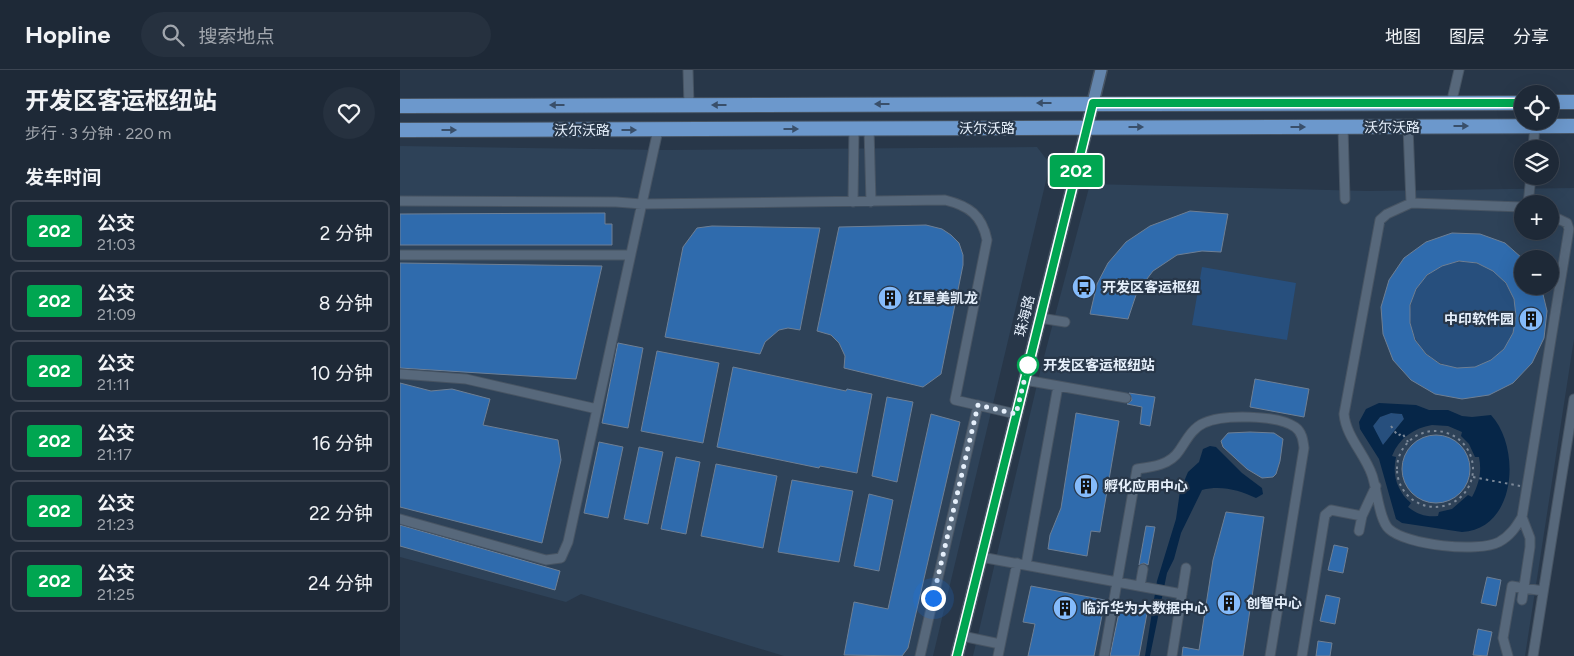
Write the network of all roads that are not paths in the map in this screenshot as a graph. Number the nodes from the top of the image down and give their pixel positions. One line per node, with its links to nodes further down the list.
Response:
1 (688, 70): 9 (street)
2 (1101, 70): 6 (main road, 珠海路)
3 (1459, 70): 8 (street)
4 (1559, 102): 5 (highway)
5 (1574, 102)
6 (1093, 103): 8 (highway, 沃尔沃路); 9 (highway, 沃尔沃路, one-way to 9); 14 (main road, 珠海路)
7 (1514, 103): 8 (highway, 沃尔沃路)
8 (1451, 104)
9 (689, 105): 10 (highway, 沃尔沃路, one-way to 10)
10 (400, 106)
11 (1514, 126): 16 (highway, 沃尔沃路, one-way to 11)
12 (1559, 126): 13 (highway, 沃尔沃路)
13 (1574, 126)
14 (1087, 127): 15 (highway, 沃尔沃路, one-way to 15); 18 (highway, 沃尔沃路); 31 (main road, 珠海路)
15 (1343, 127): 16 (highway, 沃尔沃路); 21 (street)
16 (1408, 127): 25 (street)
17 (854, 129): 18 (highway, 沃尔沃路); 20 (highway, 沃尔沃路, one-way to 17); 23 (street)
18 (869, 129): 24 (street)
19 (400, 130): 20 (highway, 沃尔沃路, one-way to 20)
20 (658, 130): 26 (street)
21 (1345, 199)
22 (400, 201): 26 (street)
23 (853, 202): 24 (street); 26 (street)
24 (871, 202): 38 (street)
25 (1411, 203): 27 (street); 41 (street)
26 (642, 204): 30 (street)
27 (1514, 207)
28 (1559, 219): 43 (street)
29 (400, 255): 30 (street)
30 (630, 255): 39 (street)
31 (1040, 318): 32 (street); 34 (main road, 珠海路)
32 (1065, 322)
33 (400, 374): 39 (street)
34 (1024, 380): 35 (street); 40 (main road, 珠海路)
35 (1058, 386): 36 (street); 47 (street)
36 (1126, 398)
37 (1574, 398): 53 (street)
38 (978, 405): 40 (street); 58 (street)
39 (597, 409): 44 (street)
40 (1016, 414): 46 (main road, 珠海路)
41 (1376, 486): 42 (street); 43 (street)
42 (1362, 516): 45 (street); 64 (street)
43 (1522, 517): 52 (street)
44 (400, 519)
45 (1359, 531)
46 (981, 557): 47 (street); 56 (main road, 珠海路)
47 (1021, 564): 50 (street); 57 (street)
48 (1186, 568): 54 (street)
49 (1143, 569): 51 (street)
50 (1118, 582): 51 (street); 61 (street); 63 (street)
51 (1140, 586): 54 (street)
52 (1524, 588): 53 (street); 55 (street); 65 (street)
53 (1543, 591): 66 (street)
54 (1182, 594): 62 (street)
55 (1522, 600)
56 (962, 636): 57 (street); 59 (main road, 珠海路)
57 (1000, 644): 60 (street)
58 (920, 656)
59 (957, 656)
60 (998, 656)
61 (1104, 656)
62 (1172, 656)
63 (1270, 656)
64 (1302, 656)
65 (1508, 656)
66 (1532, 656)

